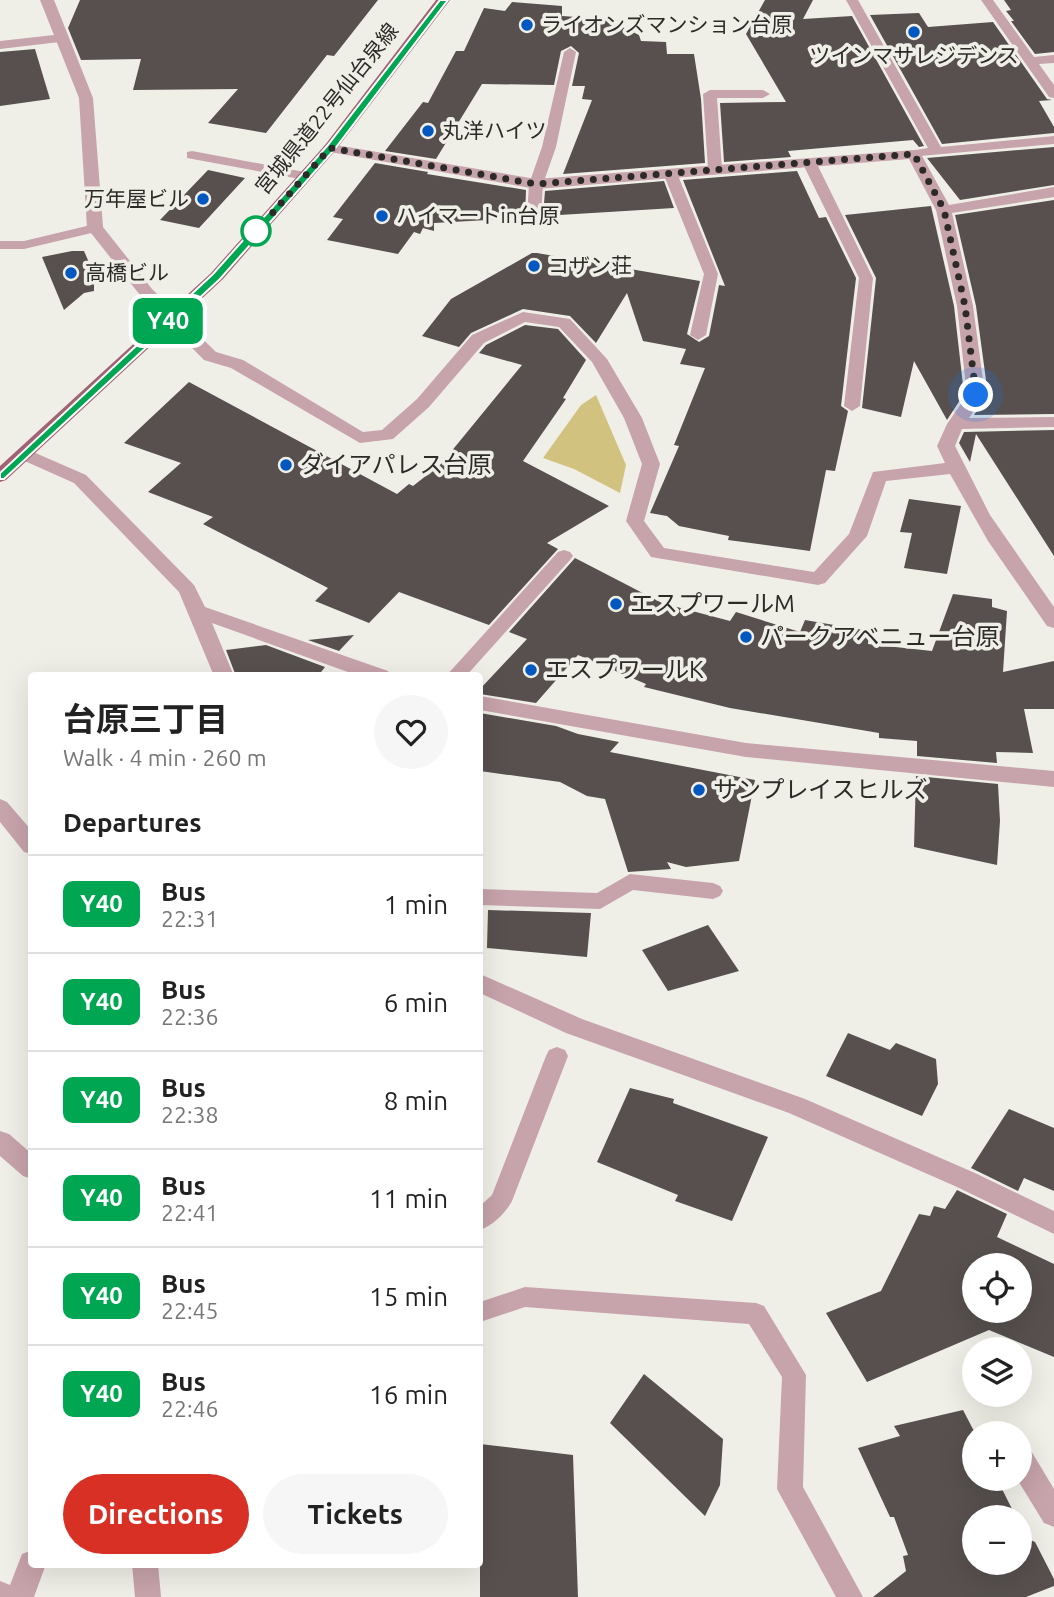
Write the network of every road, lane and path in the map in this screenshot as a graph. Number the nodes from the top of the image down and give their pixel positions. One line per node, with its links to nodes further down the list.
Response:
1 (47, 0): 5 (street)
2 (443, 0): 13 (main road, 宮城県道22号仙台泉線)
3 (852, 0): 14 (lane)
4 (987, 0): 9 (lane)
5 (63, 38): 6 (lane); 25 (street)
6 (0, 45)
7 (570, 52): 21 (lane)
8 (1054, 59): 9 (lane)
9 (1031, 61): 11 (lane)
10 (763, 94): 18 (lane)
11 (1054, 94)
12 (1054, 140): 14 (lane)
13 (330, 148): 20 (main road, 宮城県道22号仙台泉線); 21 (street)
14 (937, 152): 15 (lane)
15 (914, 154): 17 (street); 23 (street)
16 (192, 155): 20 (lane)
17 (809, 162): 18 (street); 29 (lane)
18 (715, 169): 19 (street)
19 (670, 173): 21 (street); 28 (lane)
20 (304, 176): 27 (main road, 宮城県道22号仙台泉線)
21 (536, 184): 24 (lane)
22 (1054, 192): 23 (street)
23 (944, 210): 31 (street)
24 (534, 216)
25 (95, 228): 26 (lane); 27 (street)
26 (0, 245)
27 (173, 317): 32 (main road, 宮城県道22号仙台泉線); 33 (street)
28 (698, 335)
29 (852, 406)
30 (1054, 422): 31 (street)
31 (956, 424): 33 (street)
32 (24, 454): 34 (main road, 宮城県道22号仙台泉線); 36 (street)
33 (954, 468): 37 (street)
34 (0, 476)
35 (564, 556): 40 (lane)
36 (197, 611): 38 (street); 39 (street)
37 (1054, 621)
38 (222, 672)
39 (370, 672)
40 (459, 672)
41 (483, 704): 42 (street)
42 (1054, 779)
43 (0, 807): 44 (street)
44 (28, 841)
45 (713, 891): 46 (lane)
46 (483, 897)
47 (483, 984): 52 (street)
48 (557, 1055): 51 (lane)
49 (0, 1141): 50 (street)
50 (28, 1166)
51 (483, 1217)
52 (1054, 1223)
53 (483, 1311): 60 (lane)
54 (1032, 1478): 55 (street)
55 (1054, 1514)
56 (31, 1568): 58 (street)
57 (145, 1568): 59 (lane)
58 (20, 1597)
59 (148, 1597)
60 (850, 1597)

